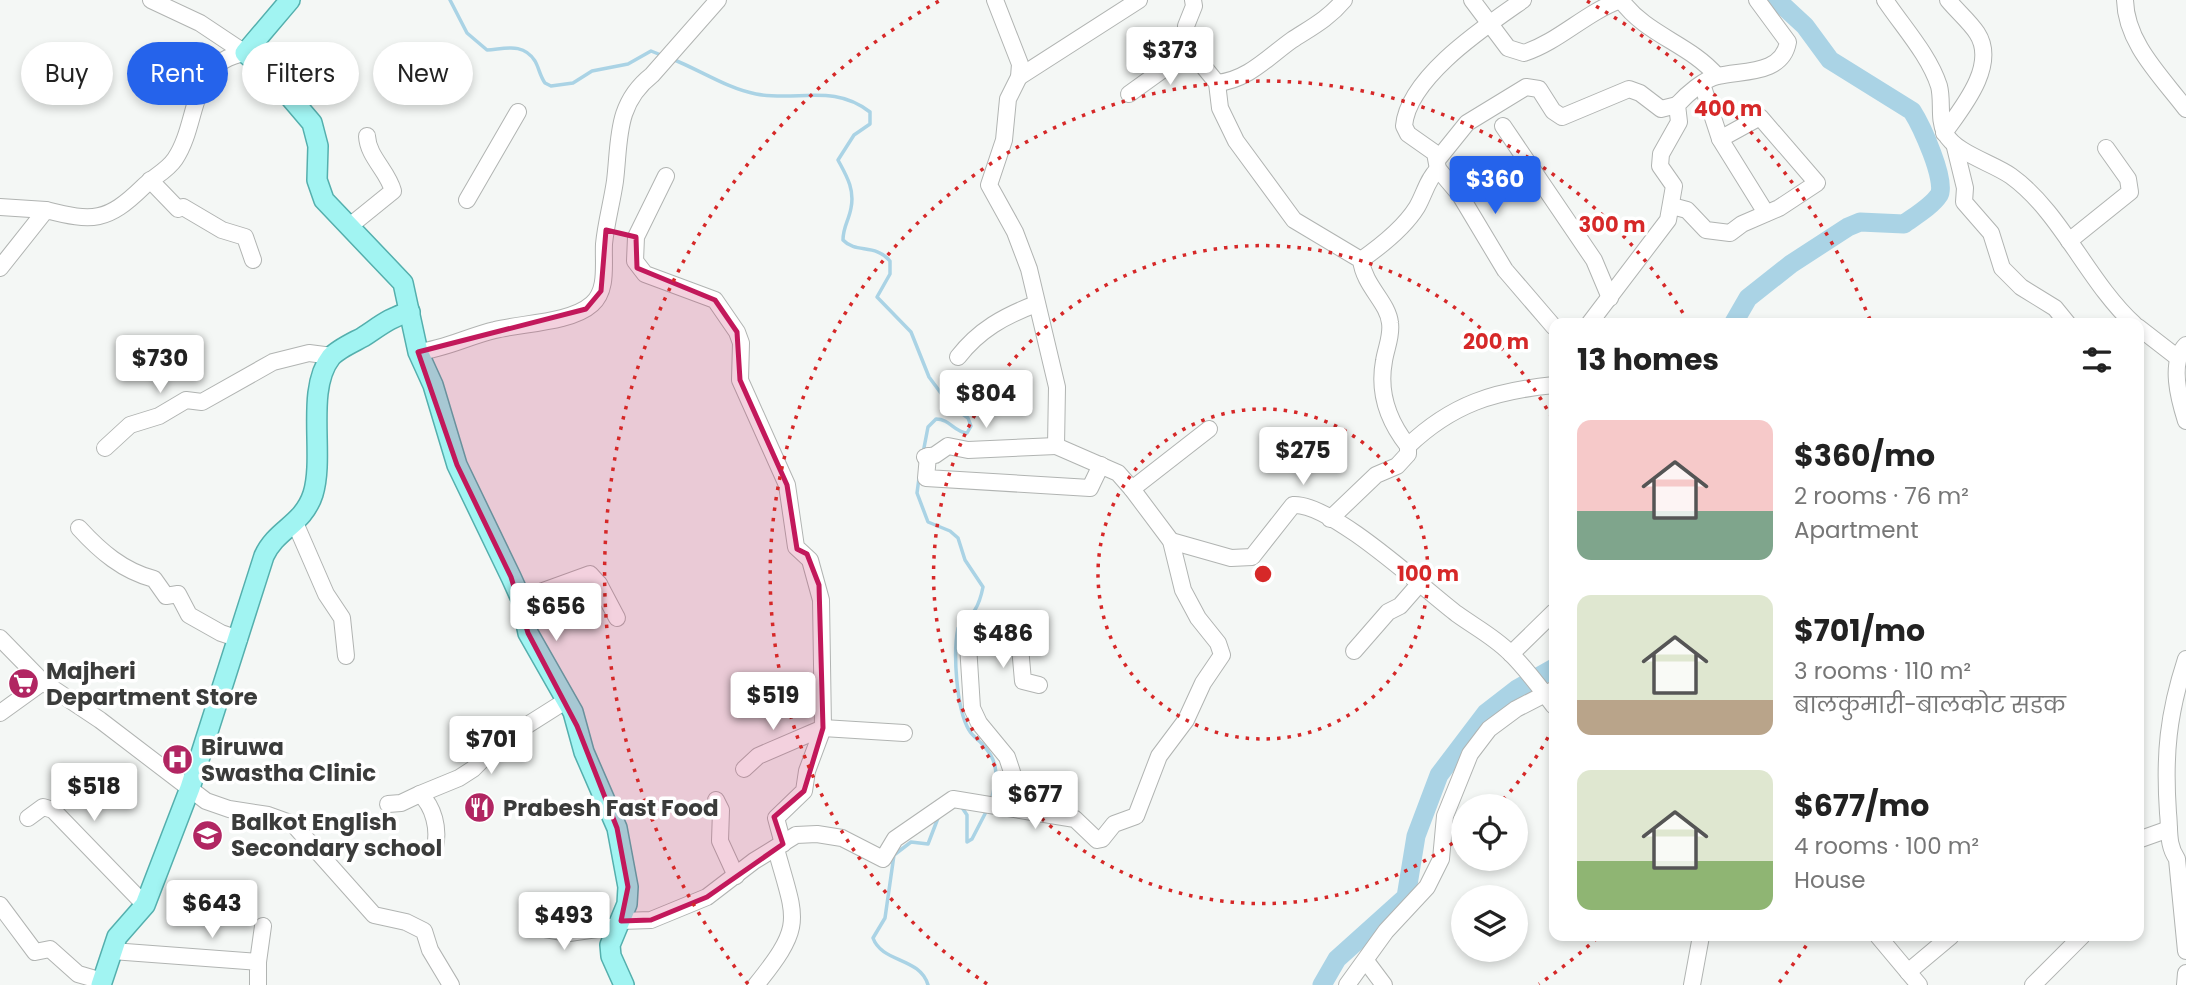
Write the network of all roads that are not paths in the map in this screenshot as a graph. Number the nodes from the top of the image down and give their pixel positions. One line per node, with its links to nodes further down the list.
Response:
1 (151, 0): 18 (street)
2 (289, 0): 16 (main road)
3 (718, 0): 44 (street)
4 (995, 0): 21 (street)
5 (1139, 0): 21 (street)
6 (1193, 0): 17 (street)
7 (1344, 0): 22 (street)
8 (1472, 0): 15 (street)
9 (1621, 0): 15 (street); 20 (street)
10 (1757, 0): 20 (street)
11 (1885, 0): 30 (street)
12 (1948, 0): 30 (street)
13 (2125, 0): 27 (street)
14 (1521, 1): 15 (street)
15 (1489, 23): 35 (street)
16 (254, 42)
17 (1190, 50): 22 (street); 24 (street)
18 (242, 51)
19 (242, 53): 37 (street)
20 (1717, 76): 23 (street)
21 (1019, 77): 51 (street)
22 (1217, 83): 48 (street)
23 (1702, 84): 26 (street); 32 (street)
24 (1129, 94)
25 (297, 105): 43 (main road)
26 (1677, 105): 35 (street); 39 (street)
27 (2186, 109)
28 (518, 112): 38 (street)
29 (1503, 126): 50 (street)
30 (1944, 133): 33 (street)
31 (367, 136): 43 (street)
32 (1720, 139): 42 (street); 42 (street)
33 (1955, 147): 46 (street); 54 (street)
34 (2106, 148): 46 (street)
35 (1438, 164): 48 (street); 56 (street)
36 (666, 176): 45 (street)
37 (150, 180): 41 (street); 47 (street)
38 (467, 200)
39 (1672, 206): 42 (street); 50 (street)
40 (0, 207): 41 (street)
41 (46, 210): 49 (street)
42 (1766, 214)
43 (351, 225): 52 (main road)
44 (606, 230): 45 (street); 59 (street)
45 (636, 237): 89 (street)
46 (2069, 241): 55 (street)
47 (253, 260)
48 (1361, 260): 66 (street)
49 (0, 268)
50 (1610, 298): 53 (street)
51 (1035, 304): 61 (street); 65 (street)
52 (410, 312): 59 (main road); 60 (main road)
53 (1594, 318)
54 (2064, 318)
55 (2128, 318)
56 (1549, 321)
57 (2144, 330): 58 (street)
58 (2182, 351): 63 (street)
59 (418, 352): 75 (main road)
60 (332, 356): 67 (street); 71 (main road)
61 (958, 357)
62 (1549, 386): 66 (street)
63 (2186, 421)
64 (1209, 429): 69 (street)
65 (1056, 446): 68 (street); 68 (street)
66 (1408, 446): 70 (street)
67 (104, 448)
68 (1101, 465): 69 (street)
69 (1132, 489): 73 (street)
70 (1330, 519): 73 (street); 74 (street)
71 (296, 524): 79 (main road); 81 (street)
72 (79, 528): 79 (street)
73 (1171, 541): 96 (street)
74 (1421, 582): 80 (street); 82 (street)
75 (522, 608): 76 (street); 87 (main road)
76 (617, 618)
77 (1549, 618): 82 (street)
78 (0, 638): 84 (street)
79 (239, 639): 92 (main road)
80 (1354, 650)
81 (346, 656)
82 (1514, 657): 86 (street)
83 (2186, 659): 98 (street)
84 (43, 682): 88 (street); 92 (street)
85 (1039, 685): 96 (street)
86 (1549, 695): 115 (street)
87 (566, 700): 93 (street); 107 (main road)
88 (0, 713)
89 (823, 728): 90 (street); 91 (street); 100 (street)
90 (904, 733)
91 (744, 769)
92 (190, 788): 105 (main road); 121 (street)
93 (420, 794): 95 (street); 101 (street)
94 (716, 800): 103 (street)
95 (388, 804)
96 (1004, 808): 100 (street)
97 (28, 818): 105 (street)
98 (2169, 829): 99 (street); 102 (street)
99 (2144, 838)
100 (779, 846): 103 (street); 123 (street)
101 (435, 847)
102 (2182, 858): 114 (street)
103 (736, 876): 107 (street)
104 (0, 905): 119 (street)
105 (145, 905): 113 (main road)
106 (538, 915): 107 (street)
107 (619, 923): 122 (main road)
108 (263, 926): 116 (street)
109 (1700, 941): 126 (street)
110 (1882, 941): 117 (street)
111 (1945, 941): 117 (street)
112 (2076, 941): 128 (street)
113 (112, 951): 116 (street); 119 (main road)
114 (2186, 951)
115 (1366, 961): 124 (street); 125 (street)
116 (258, 962): 120 (street)
117 (1908, 972): 127 (street)
118 (2186, 973): 129 (street)
119 (101, 983)
120 (258, 985)
121 (451, 985)
122 (624, 985)
123 (755, 985)
124 (1347, 985)
125 (1384, 985)
126 (1692, 985)
127 (1919, 985)
128 (2033, 985)
129 (2185, 985)

